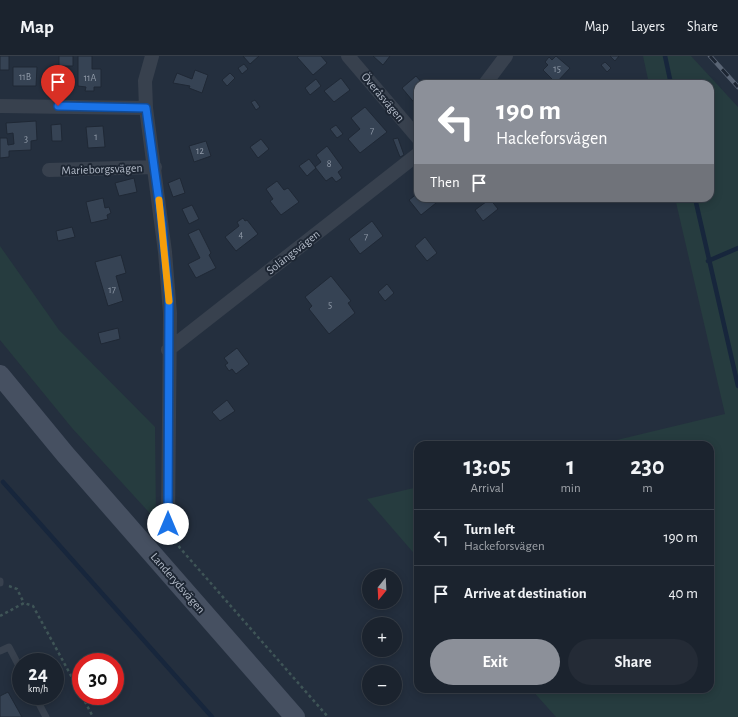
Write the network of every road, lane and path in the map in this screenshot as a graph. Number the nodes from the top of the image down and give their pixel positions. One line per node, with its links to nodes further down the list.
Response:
1 (152, 56): 6 (street)
2 (348, 56): 7 (street, Överåsvägen)
3 (506, 56): 4 (street)
4 (488, 80)
5 (0, 106): 6 (street)
6 (146, 108): 9 (street)
7 (414, 133)
8 (414, 157): 11 (street, Solängsvägen)
9 (155, 167): 10 (street, Marieborgsvägen); 11 (street)
10 (49, 170)
11 (168, 350): 13 (street)
12 (0, 376): 24 (street, Landerydsvägen)
13 (168, 524): 25 (path)
14 (0, 582): 15 (path)
15 (24, 603): 16 (path); 19 (path)
16 (0, 616)
17 (0, 651): 18 (lane)
18 (12, 653)
19 (72, 676)
20 (40, 705): 22 (lane)
21 (87, 705): 23 (path)
22 (46, 717)
23 (93, 717)
24 (295, 717)
25 (328, 717)

